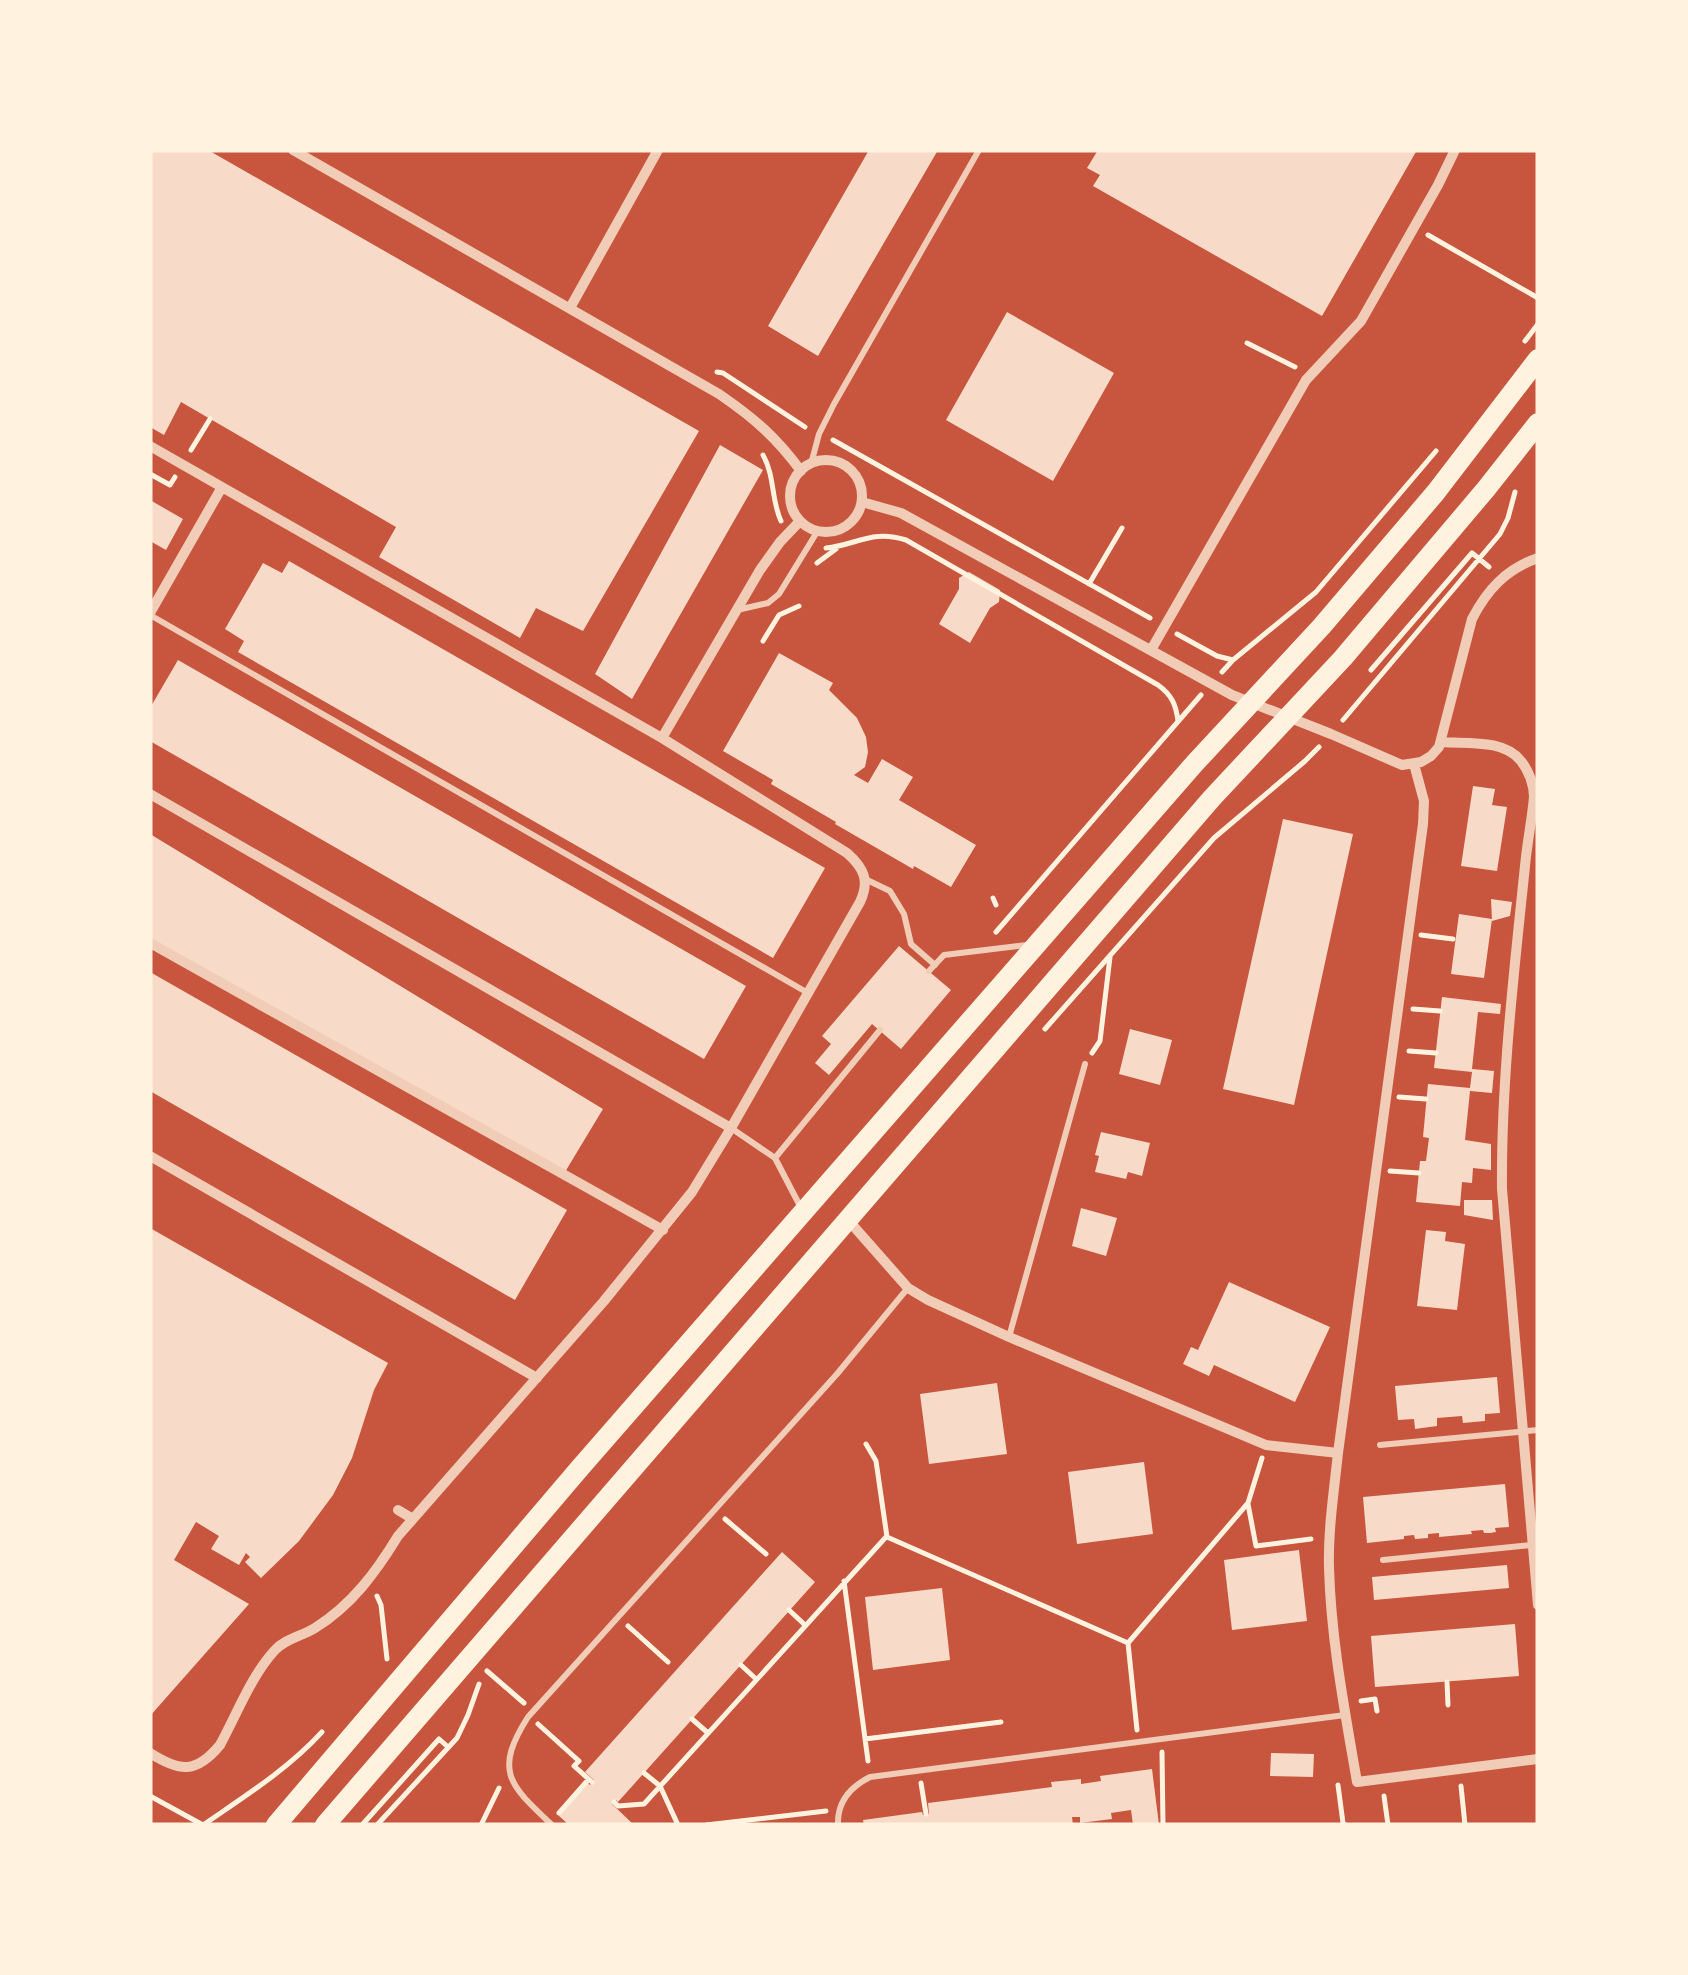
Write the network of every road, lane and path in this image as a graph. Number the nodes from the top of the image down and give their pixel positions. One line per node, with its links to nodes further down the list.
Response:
1 (293, 150): 7 (street)
2 (658, 150): 7 (street)
3 (980, 150): 14 (lane)
4 (1455, 150): 5 (street)
5 (1414, 228): 6 (path); 12 (street)
6 (1538, 298)
7 (570, 308): 18 (street)
8 (1538, 324): 10 (path)
9 (1247, 343): 12 (path)
10 (1530, 353): 41 (main road)
11 (723, 373): 14 (path)
12 (1311, 374): 39 (street)
13 (1538, 423): 43 (main road)
14 (819, 434): 18 (lane); 32 (path)
15 (150, 446): 22 (street)
16 (1436, 451): 37 (path)
17 (763, 455): 27 (path)
18 (806, 468): 23 (street); 24 (street)
19 (150, 474): 20 (path)
20 (170, 485)
21 (1517, 486): 30 (path)
22 (222, 487): 35 (street); 44 (street)
23 (862, 502): 26 (street); 39 (street)
24 (800, 522): 26 (street); 27 (street)
25 (1122, 528): 32 (path)
26 (817, 532): 28 (lane)
27 (788, 533): 34 (street)
28 (807, 546): 34 (lane); 51 (path)
29 (1538, 558): 31 (street)
30 (1479, 559): 31 (path); 40 (path); 42 (path)
31 (1501, 578): 45 (street)
32 (1089, 584): 36 (path)
33 (798, 606): 38 (path)
34 (736, 611): 44 (street)
35 (150, 614): 56 (lane)
36 (1148, 617)
37 (1179, 636)
38 (763, 641)
39 (1151, 650): 41 (street)
40 (1370, 670)
41 (1251, 703): 43 (street); 54 (main road)
42 (1353, 708)
43 (1289, 717): 47 (street); 72 (main road)
44 (662, 738): 49 (street)
45 (1442, 742): 47 (street); 78 (street)
46 (1312, 755): 55 (path)
47 (1414, 764): 50 (street)
48 (150, 794): 66 (street)
49 (866, 879): 54 (lane); 56 (street)
50 (1408, 934): 52 (path); 57 (street)
51 (994, 935)
52 (1453, 939)
53 (150, 943): 73 (street)
54 (1038, 944): 71 (main road)
55 (1110, 954): 59 (path); 63 (path)
56 (808, 994): 66 (street)
57 (1399, 1007): 58 (path); 61 (street)
58 (1440, 1011)
59 (1046, 1029)
60 (880, 1030): 68 (lane)
61 (1394, 1049): 62 (path); 64 (street)
62 (1436, 1053)
63 (1085, 1064): 75 (lane)
64 (1387, 1096): 65 (path); 82 (street)
65 (1426, 1099)
66 (731, 1128): 68 (lane); 73 (street)
67 (150, 1156): 76 (street)
68 (776, 1158): 71 (lane)
69 (1394, 1171): 70 (path)
70 (1419, 1173)
71 (803, 1213): 133 (main road)
72 (849, 1221): 74 (street); 134 (main road)
73 (663, 1230): 76 (street)
74 (908, 1288): 75 (street); 106 (lane)
75 (1009, 1337): 80 (street)
76 (537, 1378): 85 (street)
77 (1538, 1430): 78 (lane)
78 (1523, 1432): 81 (lane); 89 (street)
79 (866, 1444): 87 (path)
80 (1266, 1446): 82 (street); 83 (path)
81 (1380, 1446)
82 (1338, 1453): 88 (street)
83 (1248, 1503): 88 (path); 98 (path)
84 (398, 1510): 85 (street)
85 (413, 1519): 92 (street)
86 (735, 1527): 90 (path)
87 (886, 1536): 93 (path); 98 (path)
88 (1329, 1537): 105 (street)
89 (1534, 1550): 91 (lane); 94 (street)
90 (766, 1554)
91 (1383, 1560)
92 (370, 1580): 99 (path); 116 (street)
93 (844, 1581): 96 (path); 113 (path)
94 (1538, 1605)
95 (789, 1610): 96 (path)
96 (805, 1625): 102 (path)
97 (638, 1636): 100 (path)
98 (1128, 1643): 114 (path)
99 (386, 1659)
100 (668, 1662)
101 (740, 1664): 102 (path)
102 (756, 1679): 111 (path)
103 (1446, 1682): 104 (path)
104 (1448, 1705)
105 (1344, 1709): 107 (path); 112 (lane); 123 (street)
106 (534, 1711): 115 (path); 118 (lane)
107 (1378, 1711)
108 (692, 1719): 111 (path)
109 (1001, 1722): 113 (path)
110 (550, 1734): 131 (path)
111 (708, 1734): 125 (path)
112 (1162, 1739): 114 (lane); 141 (path)
113 (864, 1740): 122 (path)
114 (1139, 1742): 120 (lane)
115 (449, 1748): 135 (path); 136 (path)
116 (150, 1753)
117 (1538, 1759): 119 (street)
118 (508, 1767): 131 (lane); 137 (path)
119 (1459, 1768): 123 (street); 144 (path)
120 (918, 1770): 122 (lane); 130 (path)
121 (644, 1773): 125 (path)
122 (870, 1777): 129 (lane)
123 (1382, 1778): 143 (path)
124 (1338, 1785): 142 (path)
125 (660, 1786): 128 (path); 138 (path)
126 (251, 1792): 132 (path)
127 (150, 1796): 132 (path)
128 (616, 1805)
129 (839, 1810): 139 (path); 140 (lane)
130 (926, 1814)
131 (552, 1824)
132 (203, 1825)
133 (276, 1825)
134 (325, 1825)
135 (362, 1825)
136 (377, 1825)
137 (481, 1825)
138 (678, 1825)
139 (706, 1825)
140 (838, 1825)
141 (1163, 1825)
142 (1345, 1825)
143 (1388, 1825)
144 (1466, 1825)

